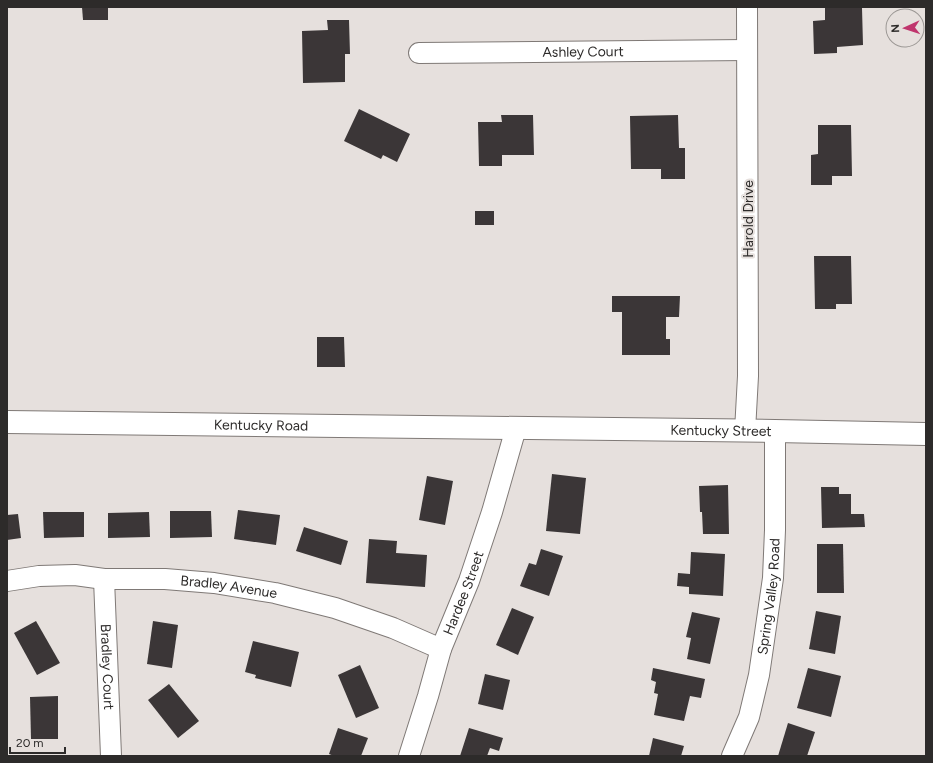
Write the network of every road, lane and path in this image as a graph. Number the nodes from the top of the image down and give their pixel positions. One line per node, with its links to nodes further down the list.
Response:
1 (747, 7): 2 (street, Harold Drive)
2 (747, 50): 3 (street, Ashley Court); 6 (street, Harold Drive)
3 (419, 54)
4 (7, 422): 5 (street, Kentucky Road)
5 (516, 428): 6 (street, Kentucky Street); 11 (street, Hardee Street)
6 (746, 431): 7 (street, Kentucky Street)
7 (775, 431): 8 (street, Kentucky Street); 14 (street, Spring Valley Road)
8 (926, 434)
9 (104, 579): 10 (street, Bradley Avenue); 11 (street, Bradley Avenue); 12 (street, Bradley Court)
10 (7, 581)
11 (441, 649): 13 (street, Hardee Street)
12 (111, 756)
13 (409, 756)
14 (732, 756)

